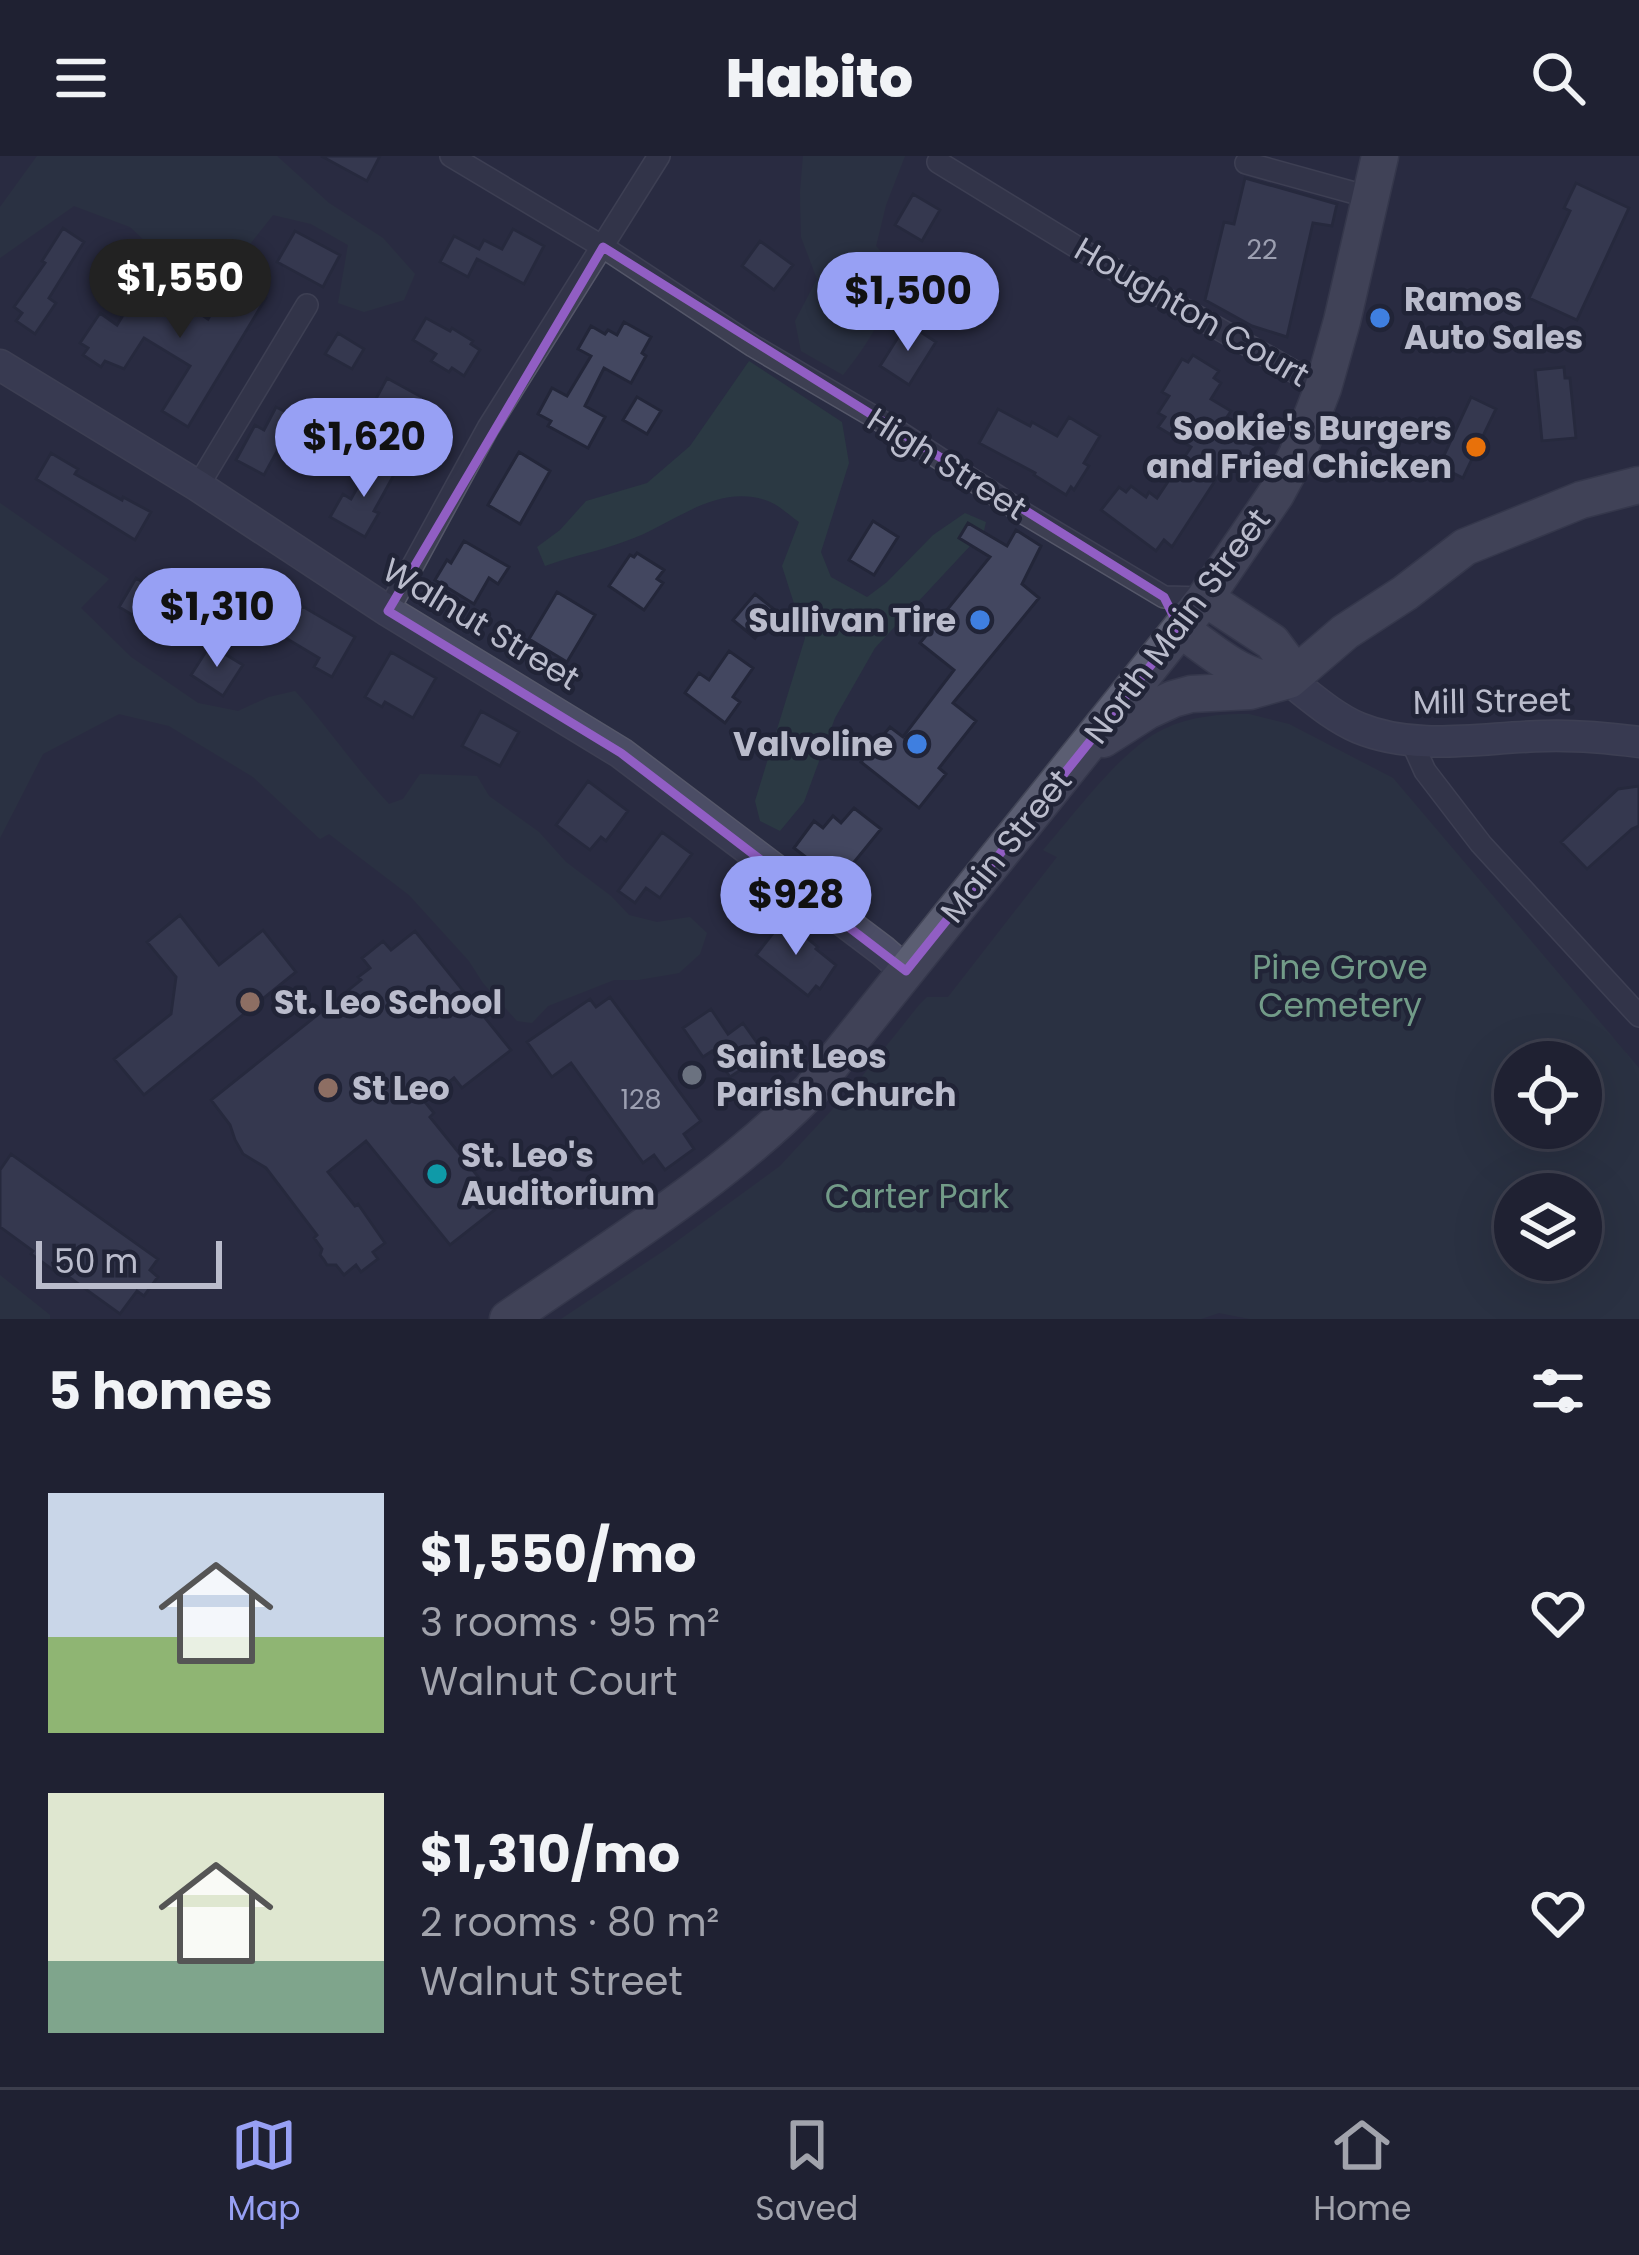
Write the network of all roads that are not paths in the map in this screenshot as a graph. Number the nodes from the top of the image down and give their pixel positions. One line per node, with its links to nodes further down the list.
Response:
1 (451, 156): 7 (street, High Street)
2 (659, 156): 7 (street)
3 (1380, 156): 6 (main road, North Main Street)
4 (938, 162): 10 (street, Houghton Court)
5 (1246, 163): 6 (street)
6 (1369, 196): 10 (main road, North Main Street)
7 (603, 247): 14 (street); 15 (street, High Street)
8 (307, 305): 12 (street)
9 (0, 365): 12 (street, Walnut Street)
10 (1323, 388): 13 (main road, North Main Street)
11 (1639, 485): 16 (main road)
12 (198, 486): 14 (street, Walnut Street)
13 (1205, 598): 15 (main road, North Main Street); 16 (main road)
14 (388, 611): 20 (street, Walnut Street)
15 (1172, 613): 16 (main road); 19 (main road, North Main Street)
16 (1289, 680): 17 (street, Mill Street); 19 (main road)
17 (1411, 740): 18 (street, Mill Street); 21 (street)
18 (1639, 742)
19 (1079, 754): 20 (main road, Main Street)
20 (906, 971): 22 (main road, Main Street)
21 (1639, 1016)
22 (508, 1319)

